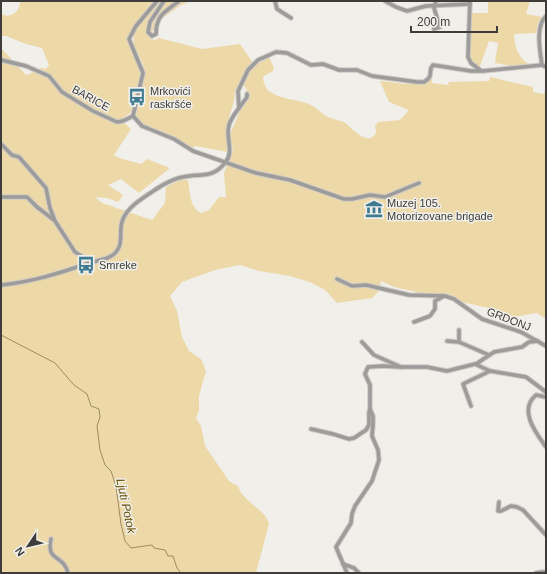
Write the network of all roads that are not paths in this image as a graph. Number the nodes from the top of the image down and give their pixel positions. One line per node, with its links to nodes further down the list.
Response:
1 (157, 1): 17 (street)
2 (164, 1): 3 (street)
3 (179, 1)
4 (275, 1): 9 (street)
5 (385, 1): 7 (street)
6 (470, 2): 7 (street); 14 (street)
7 (435, 3): 10 (street)
8 (546, 16): 12 (street)
9 (291, 18)
10 (434, 29)
11 (1, 60): 17 (street, BARICE)
12 (542, 65): 13 (street); 14 (street)
13 (546, 67)
14 (483, 71): 16 (street)
15 (247, 94): 16 (street)
16 (239, 108): 19 (street)
17 (133, 116): 19 (street)
18 (1, 144): 22 (street)
19 (226, 162): 20 (street); 23 (street)
20 (419, 183)
21 (1, 197): 22 (street)
22 (55, 221): 23 (street)
23 (91, 262): 25 (street)
24 (337, 279): 26 (street)
25 (1, 285)
26 (445, 296): 27 (street); 30 (street, GRDONJ)
27 (414, 322)
28 (459, 330): 32 (street)
29 (447, 341): 32 (street)
30 (539, 341): 33 (street, GRDONJ); 34 (street)
31 (362, 342): 36 (street)
32 (459, 342): 34 (street)
33 (546, 346)
34 (489, 355): 35 (street)
35 (476, 364): 36 (street); 37 (street)
36 (401, 366): 41 (street)
37 (490, 371): 38 (street); 40 (street)
38 (546, 392)
39 (546, 398): 43 (street)
40 (471, 406)
41 (370, 409): 42 (street); 47 (street)
42 (311, 429)
43 (546, 447)
44 (498, 502): 45 (street)
45 (546, 536)
46 (51, 539): 49 (street)
47 (343, 564): 50 (street); 51 (street)
48 (546, 572): 52 (street)
49 (68, 573)
50 (347, 573)
51 (359, 573)
52 (536, 573)

